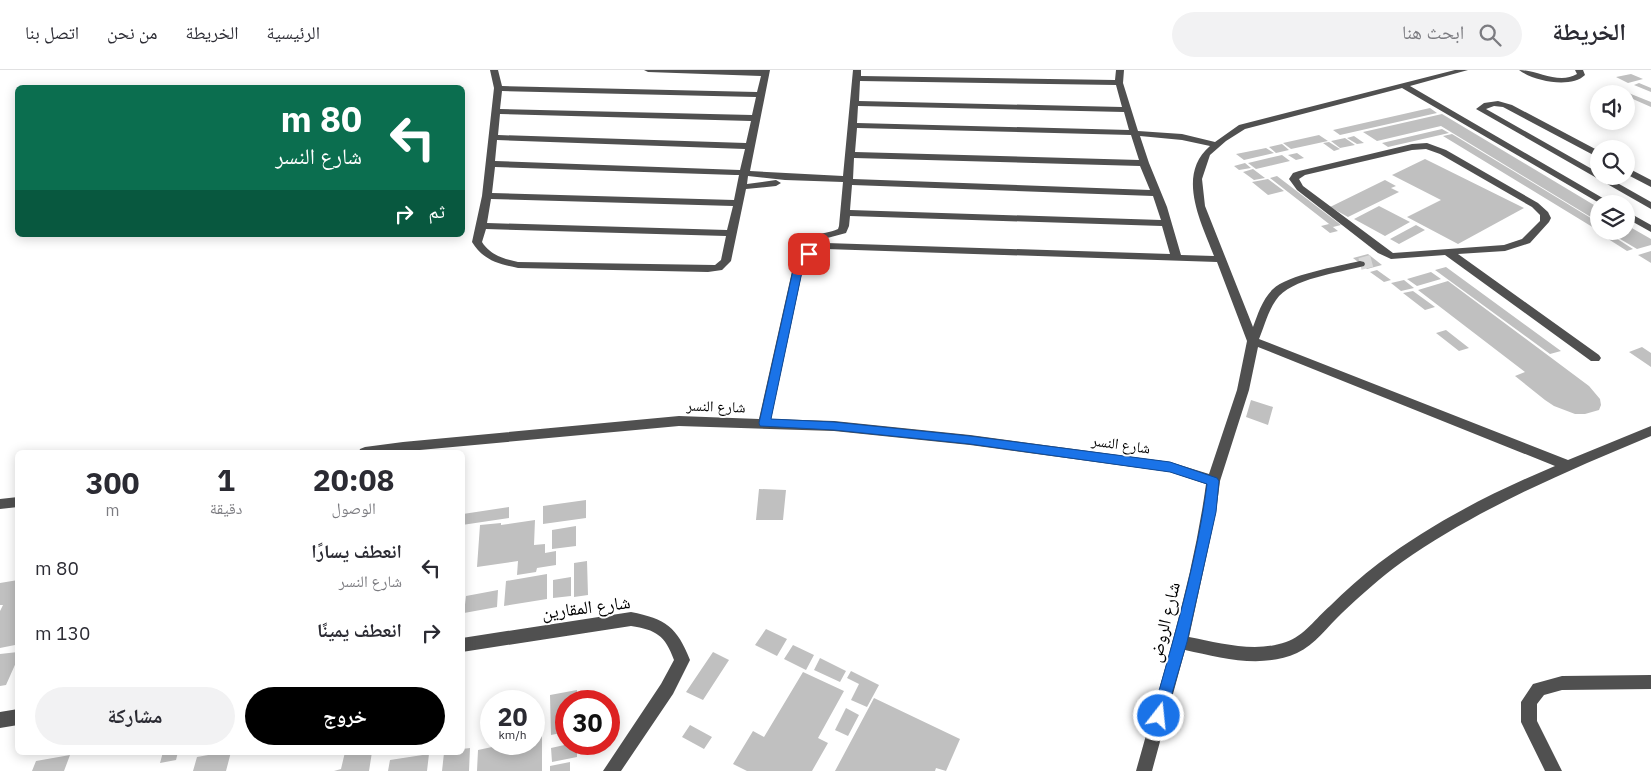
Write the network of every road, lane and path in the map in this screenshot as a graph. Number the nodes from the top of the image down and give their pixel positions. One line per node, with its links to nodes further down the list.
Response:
1 (494, 70): 11 (street)
2 (648, 70): 7 (street)
3 (1120, 70): 9 (street)
4 (1464, 70): 10 (street)
5 (1523, 70): 6 (street)
6 (1579, 70)
7 (765, 72): 12 (street)
8 (856, 74): 9 (street); 13 (street)
9 (1119, 83): 14 (street)
10 (1404, 86): 20 (street); 35 (street)
11 (498, 88): 12 (street); 15 (street)
12 (760, 95): 16 (street)
13 (854, 103): 14 (street); 17 (street)
14 (1128, 110): 18 (street)
15 (496, 111): 16 (street); 19 (street)
16 (754, 118): 21 (street)
17 (852, 126): 18 (street); 23 (street)
18 (1136, 133): 20 (street); 24 (street)
19 (493, 138): 21 (street); 25 (street)
20 (1217, 145): 52 (street)
21 (749, 146): 27 (street)
22 (1590, 150): 26 (street)
23 (850, 155): 24 (street); 29 (street)
24 (1144, 163): 34 (street)
25 (490, 164): 27 (street); 37 (street)
26 (1590, 171)
27 (744, 173): 29 (street); 32 (street)
28 (1635, 175): 30 (street)
29 (847, 182): 32 (street); 34 (street); 41 (street)
30 (1651, 184)
31 (1614, 185): 36 (street)
32 (742, 187): 39 (street)
33 (1651, 190): 38 (street)
34 (1156, 193): 43 (street)
35 (1592, 195)
36 (1631, 195)
37 (488, 196): 39 (street); 44 (street)
38 (1635, 197): 40 (street)
39 (738, 202): 47 (street)
40 (1651, 206)
41 (844, 213): 43 (street); 46 (street)
42 (1635, 219): 45 (street)
43 (1165, 223): 50 (street)
44 (482, 226): 47 (street); 47 (street)
45 (1651, 229)
46 (842, 231): 48 (street); 55 (street)
47 (732, 234)
48 (842, 247): 50 (street); 55 (street)
49 (1449, 253): 51 (street); 51 (street); 57 (street)
50 (1176, 256): 52 (street)
51 (1391, 256): 53 (street)
52 (1220, 259): 56 (street)
53 (1376, 260)
54 (1360, 264): 56 (street, شارع الروض)
55 (798, 266): 58 (street)
56 (1253, 341): 61 (street); 62 (street, شارع الروض)
57 (1595, 358)
58 (764, 423): 60 (street, شارع النسر); 62 (street, شارع النسر)
59 (1651, 432): 61 (street)
60 (385, 450)
61 (1567, 465): 65 (street)
62 (1213, 481): 65 (street, شارع الروض)
63 (15, 502): 64 (street)
64 (0, 504)
65 (1180, 642): 71 (street, شارع الروض)
66 (465, 645): 70 (street, شارع المقارين)
67 (1651, 682): 72 (street)
68 (15, 718): 69 (street)
69 (0, 720)
70 (611, 771)
71 (1144, 771)
72 (1554, 771)

